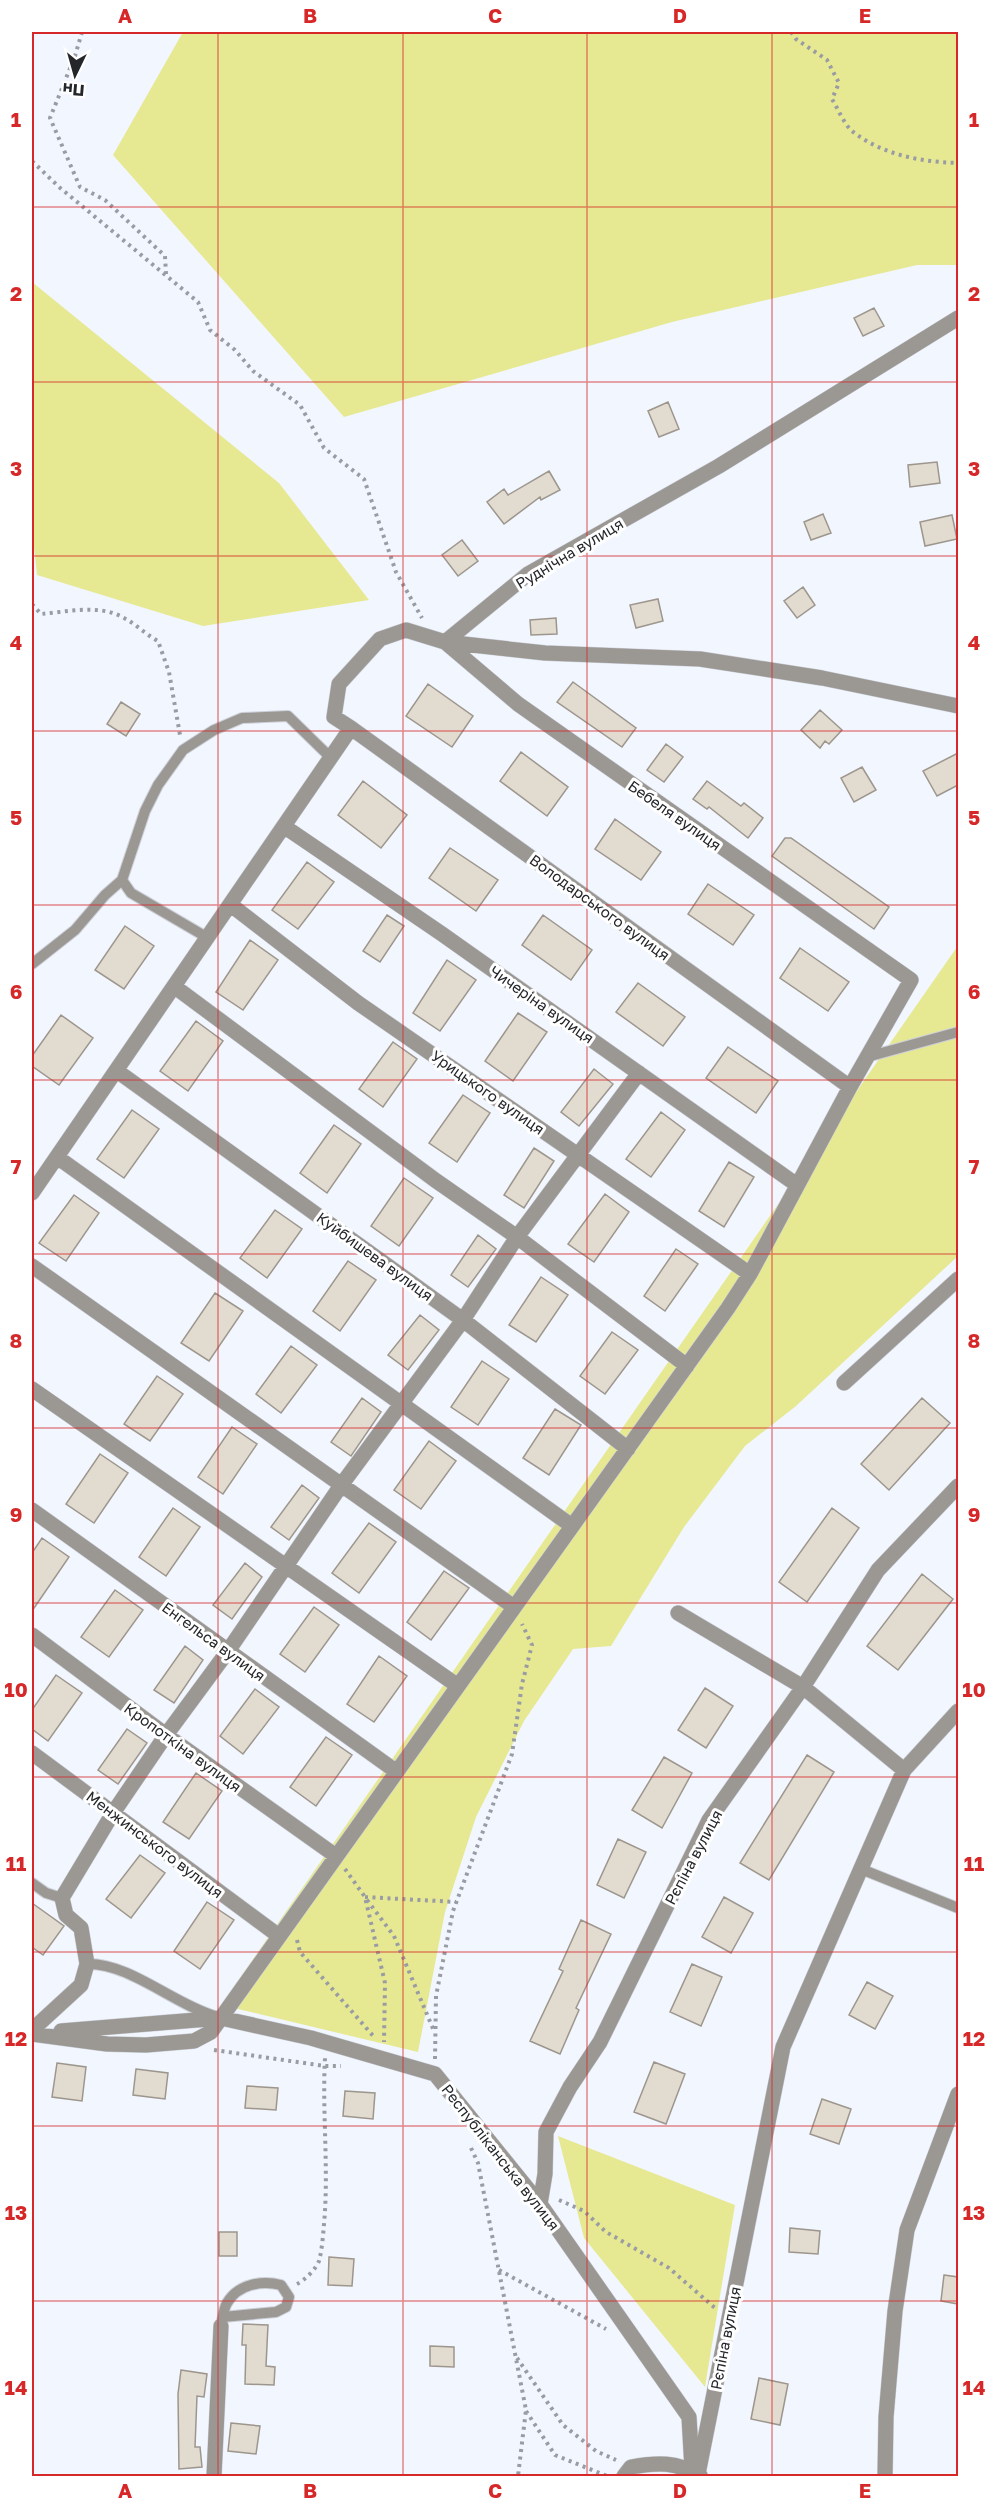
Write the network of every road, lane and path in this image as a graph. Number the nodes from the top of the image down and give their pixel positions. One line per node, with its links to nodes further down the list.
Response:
1 (82, 32): 5 (path)
2 (791, 32): 4 (path)
3 (32, 161): 5 (path)
4 (958, 163)
5 (166, 275): 8 (path)
6 (958, 318): 9 (street, Руднічна вулиця)
7 (32, 604): 12 (path)
8 (424, 622)
9 (445, 642): 10 (street); 11 (street, Володарського вулиця); 21 (street, Бебеля вулиця)
10 (958, 706)
11 (351, 728): 13 (street); 24 (street, Володарського вулиця)
12 (183, 750): 13 (lane); 15 (lane)
13 (331, 758): 14 (street)
14 (285, 827): 16 (street); 23 (street, Чичеріна вулиця)
15 (123, 880): 17 (lane); 18 (lane)
16 (231, 905): 17 (street); 25 (street, Урицького вулиця)
17 (208, 938): 19 (street)
18 (32, 964)
19 (175, 987): 22 (street); 29 (street)
20 (958, 1032): 21 (lane)
21 (867, 1057): 24 (street)
22 (117, 1071): 26 (street); 33 (street, Куйбишева вулиця)
23 (639, 1072): 25 (street); 27 (street, Чичеріна вулиця)
24 (850, 1087): 27 (street)
25 (577, 1155): 29 (street); 31 (street, Урицького вулиця)
26 (57, 1157): 28 (street); 37 (street)
27 (797, 1185): 31 (street)
28 (32, 1193)
29 (517, 1237): 33 (street); 34 (street)
30 (32, 1266): 39 (street)
31 (750, 1274): 34 (street)
32 (958, 1279): 35 (street)
33 (463, 1320): 37 (street); 38 (street, Куйбишева вулиця)
34 (687, 1366): 38 (street)
35 (844, 1383)
36 (32, 1389): 43 (street)
37 (403, 1404): 39 (street); 42 (street)
38 (628, 1449): 42 (street)
39 (342, 1484): 43 (street); 44 (street)
40 (958, 1486): 49 (street, Рєпіна вулиця)
41 (32, 1510): 47 (street, Енгельса вулиця)
42 (572, 1526): 44 (street)
43 (286, 1567): 47 (street); 48 (street)
44 (514, 1607): 48 (street); 61 (path)
45 (678, 1613): 49 (street)
46 (32, 1635): 51 (street, Кропоткіна вулиця)
47 (228, 1651): 51 (street); 54 (street, Енгельса вулиця)
48 (458, 1686): 54 (street)
49 (803, 1687): 53 (street); 76 (street, Рєпіна вулиця)
50 (958, 1711): 53 (street, Рєпіна вулиця)
51 (166, 1735): 55 (street); 56 (street, Кропоткіна вулиця)
52 (32, 1753): 55 (street, Менжинського вулиця)
53 (904, 1770): 57 (street, Рєпіна вулиця)
54 (397, 1772): 56 (street)
55 (113, 1813): 60 (street); 64 (street, Менжинського вулиця)
56 (336, 1856): 59 (path); 63 (street)
57 (861, 1869): 62 (lane); 79 (street, Рєпіна вулиця)
58 (32, 1883): 60 (lane)
59 (365, 1897): 61 (path); 63 (path); 68 (path)
60 (62, 1898): 65 (street)
61 (456, 1902): 68 (path)
62 (958, 1908)
63 (292, 1919): 64 (street)
64 (279, 1936): 66 (street)
65 (87, 1964): 66 (lane); 67 (street)
66 (221, 2018): 67 (street, Республіканська вулиця); 67 (street); 69 (street, Республіканська вулиця)
67 (32, 2032)
68 (435, 2034): 73 (path)
69 (326, 2042): 71 (path); 73 (street, Республіканська вулиця)
70 (210, 2049): 71 (path)
71 (325, 2066): 72 (path); 78 (path)
72 (346, 2066)
73 (435, 2074): 76 (street, Республіканська вулиця)
74 (958, 2094): 89 (street)
75 (469, 2144): 77 (path)
76 (541, 2198): 79 (path); 85 (street, Республіканська вулиця)
77 (499, 2270): 81 (path); 82 (path)
78 (284, 2290): 80 (lane); 80 (lane)
79 (729, 2319): 85 (street, Рєпіна вулиця)
80 (222, 2322): 86 (street)
81 (611, 2331)
82 (515, 2355): 83 (path); 84 (path)
83 (526, 2410): 87 (path); 88 (path)
84 (627, 2472): 85 (street)
85 (698, 2473)
86 (214, 2476)
87 (518, 2476)
88 (608, 2476)
89 (885, 2476)

